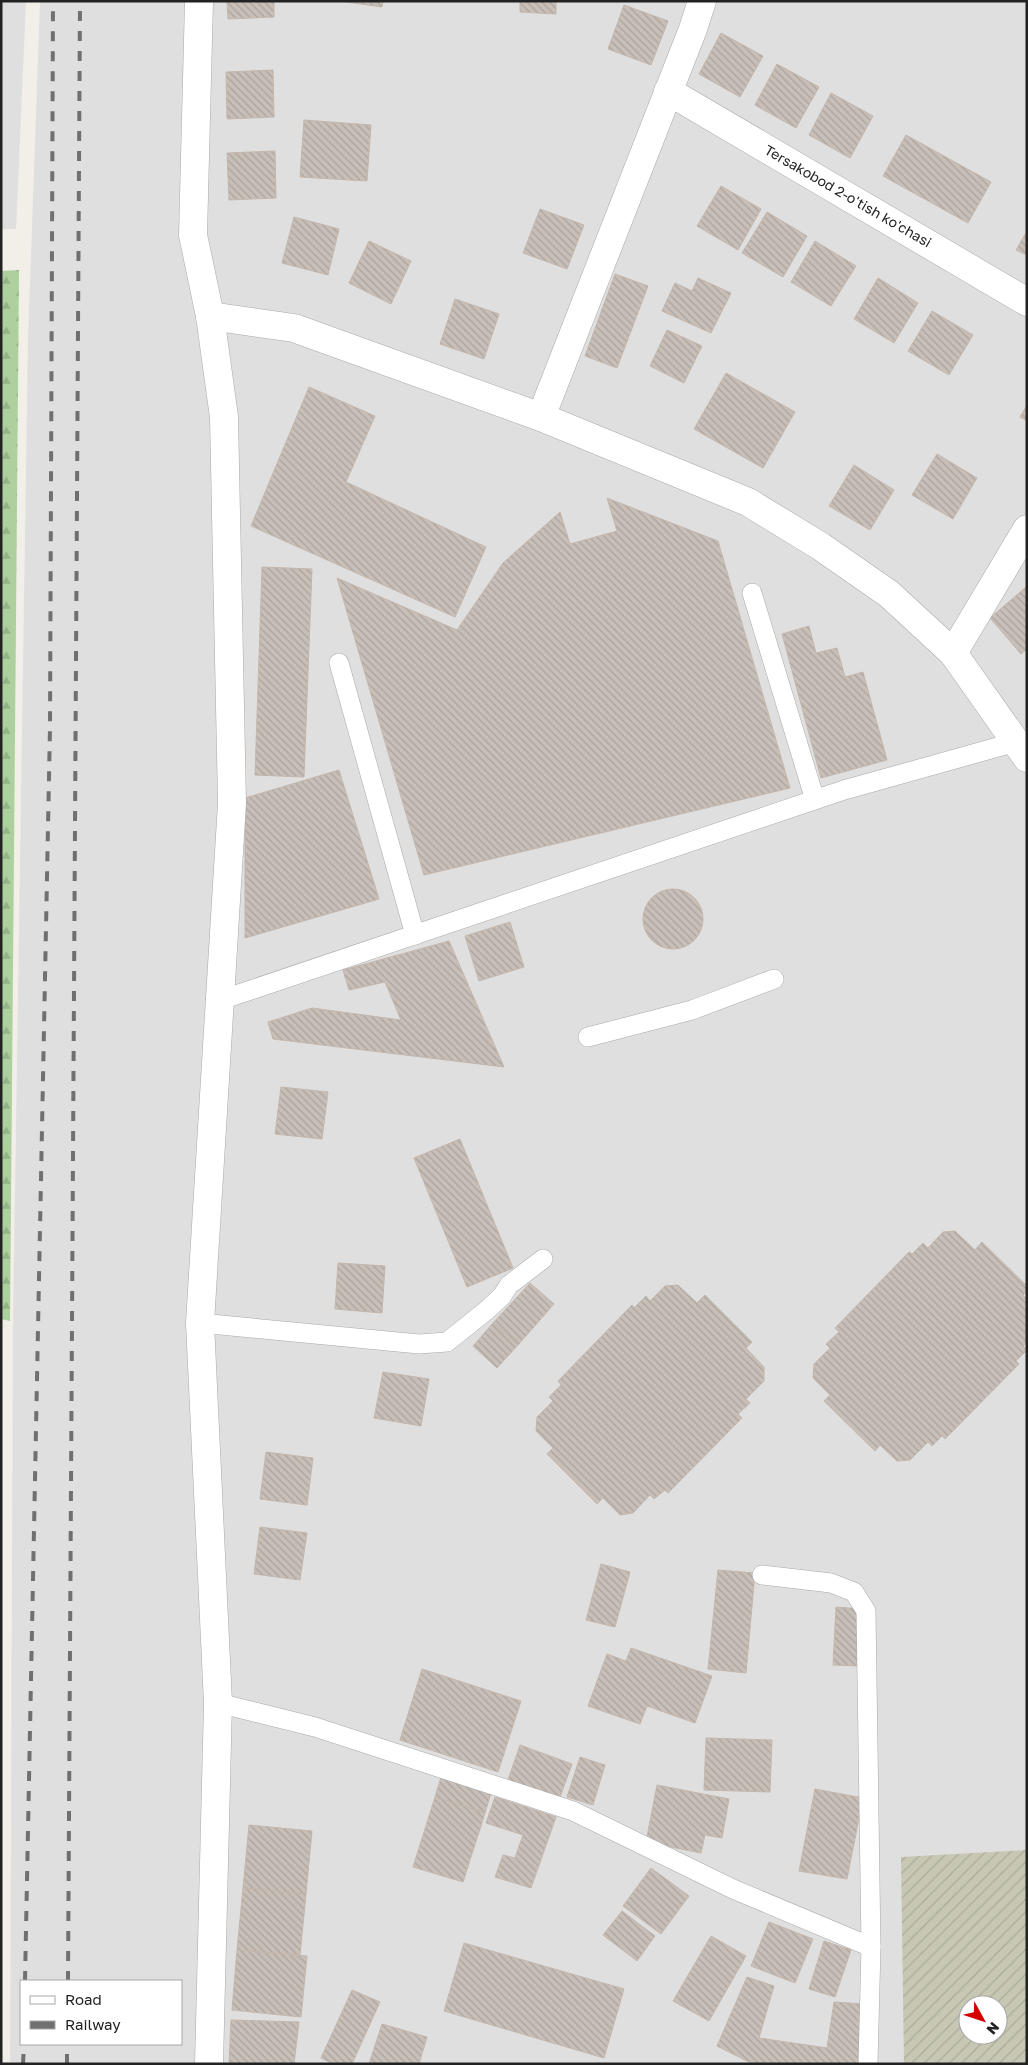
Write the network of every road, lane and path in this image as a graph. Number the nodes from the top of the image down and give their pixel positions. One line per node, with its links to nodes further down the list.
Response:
1 (199, 1): 5 (street)
2 (702, 1): 3 (street)
3 (668, 91): 4 (street, Tersakobod 2-o'tish ko'chasi); 6 (street)
4 (1027, 302)
5 (210, 316): 6 (street); 15 (street)
6 (541, 416): 9 (street)
7 (1027, 528): 9 (street)
8 (752, 593): 12 (lane)
9 (954, 653): 11 (street)
10 (339, 664): 13 (lane)
11 (1021, 750): 12 (lane)
12 (815, 800): 13 (lane)
13 (415, 935): 15 (lane)
14 (774, 979): 16 (lane)
15 (220, 998): 18 (street)
16 (588, 1037)
17 (543, 1259): 18 (lane)
18 (200, 1323): 20 (street)
19 (762, 1575): 21 (lane)
20 (218, 1703): 21 (lane); 22 (street)
21 (872, 1947): 23 (lane)
22 (209, 2064)
23 (868, 2064)

